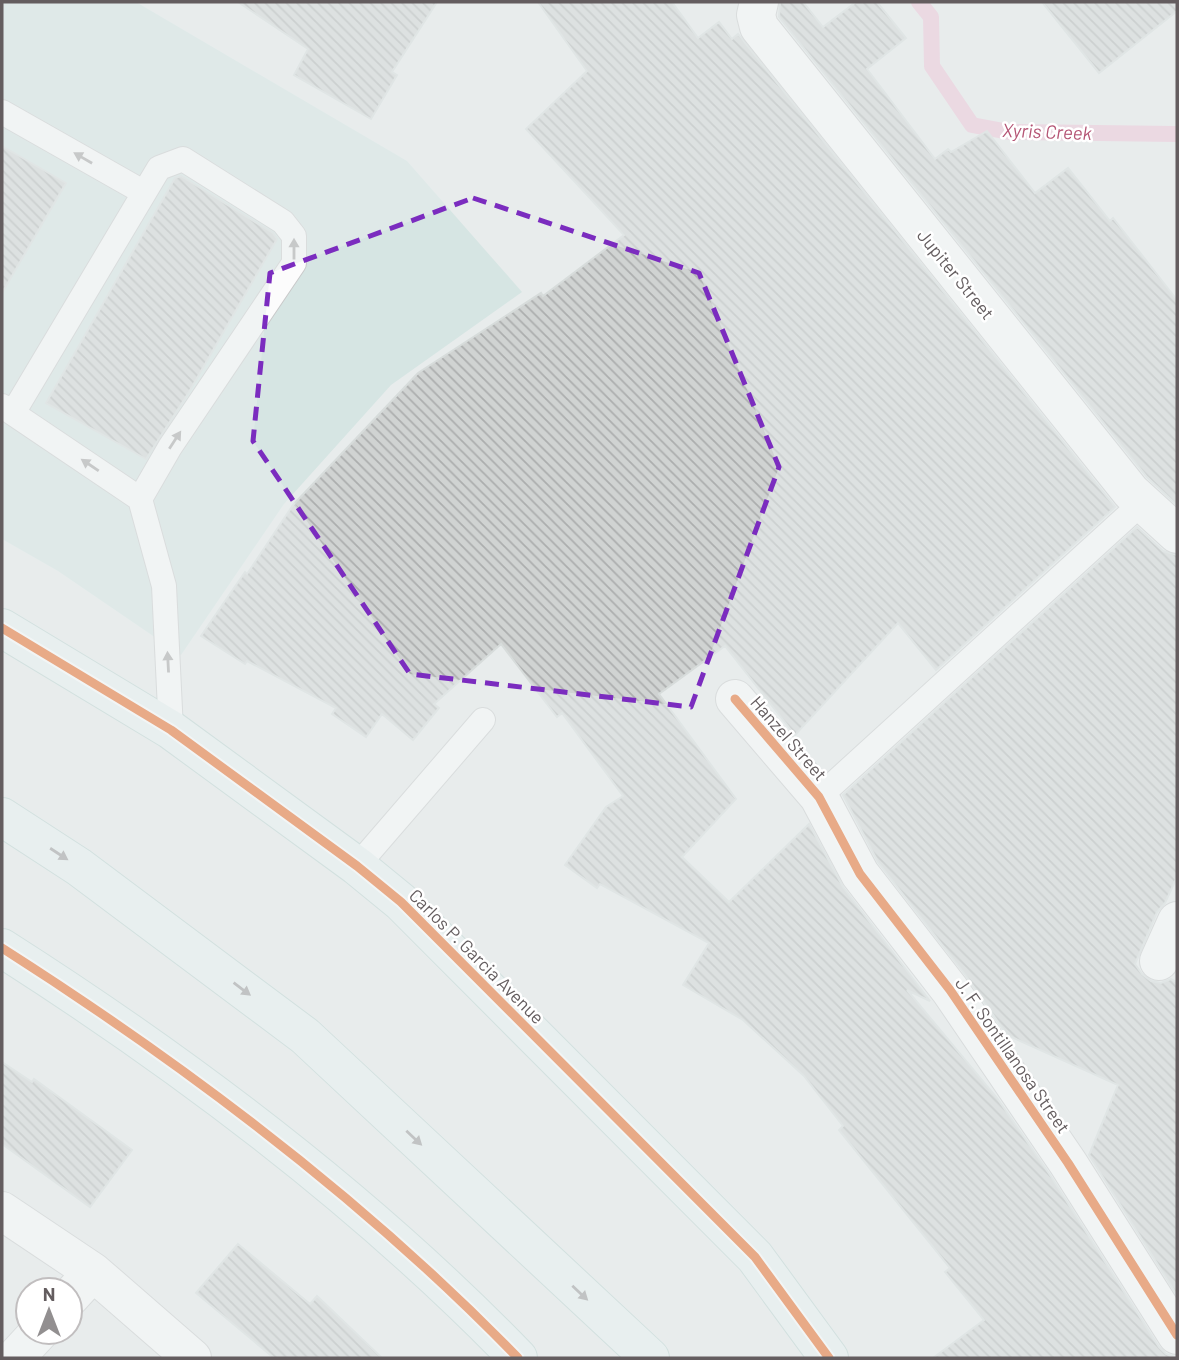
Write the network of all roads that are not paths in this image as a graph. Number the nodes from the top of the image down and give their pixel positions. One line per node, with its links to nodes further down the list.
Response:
1 (759, 2): 6 (street, Jupiter Street)
2 (2, 112): 3 (lane, one-way to 2)
3 (143, 192): 4 (lane); 5 (lane, one-way to 3)
4 (7, 409): 5 (lane, one-way to 4)
5 (140, 499): 11 (lane, one-way to 5)
6 (1143, 502): 7 (street, Jupiter Street); 12 (lane)
7 (1177, 534)
8 (2, 628): 11 (main road, Carlos P. Garcia Avenue)
9 (735, 699): 12 (street, Hanzel Street)
10 (483, 720): 14 (lane)
11 (171, 730): 14 (main road, Carlos P. Garcia Avenue)
12 (819, 797): 21 (street, J. F. Sontillanosa Street)
13 (2, 817): 24 (main road, one-way to 24)
14 (356, 866): 25 (main road, Carlos P. Garcia Avenue)
15 (1177, 921): 17 (street)
16 (2, 948): 23 (main road)
17 (1159, 961)
18 (2, 1211): 19 (street)
19 (71, 1276)
20 (84, 1287): 22 (street)
21 (1177, 1335)
22 (192, 1358)
23 (518, 1358)
24 (650, 1358)
25 (829, 1358)

